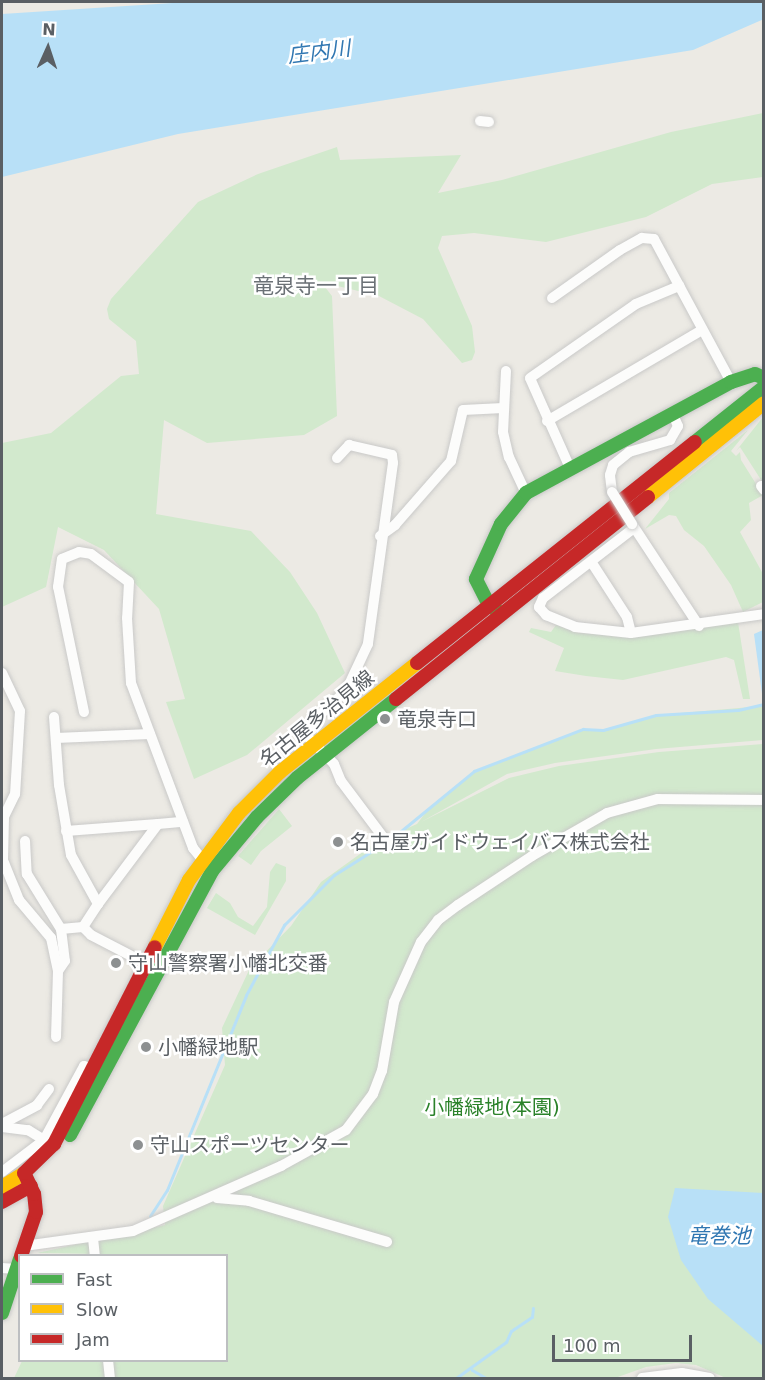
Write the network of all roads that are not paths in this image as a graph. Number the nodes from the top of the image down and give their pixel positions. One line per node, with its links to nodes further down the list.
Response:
1 (679, 286): 2 (street); 3 (street); 11 (street)
2 (552, 297)
3 (702, 330): 6 (street); 11 (street)
4 (506, 371): 9 (street)
5 (764, 378): 6 (main road)
6 (730, 382): 10 (main road)
7 (764, 387): 18 (main road, 名古屋多治見線)
8 (764, 403): 20 (main road, 名古屋多治見線)
9 (503, 408): 14 (street); 16 (street)
10 (673, 415): 13 (main road); 15 (street, bridge)
11 (547, 421): 13 (street)
12 (337, 458): 16 (street)
13 (570, 468): 14 (main road)
14 (526, 493): 18 (main road)
15 (633, 526): 17 (street); 21 (street)
16 (380, 536): 28 (street)
17 (592, 563): 22 (street); 22 (street)
18 (489, 605): 20 (main road); 28 (main road, 名古屋多治見線)
19 (761, 612): 21 (street)
20 (501, 614): 29 (main road, 名古屋多治見線)
21 (699, 626): 22 (street)
22 (631, 633)
23 (2, 673): 41 (street)
24 (84, 712): 26 (street)
25 (54, 717): 27 (street)
26 (150, 734): 27 (street); 31 (street)
27 (56, 738): 33 (street)
28 (314, 745): 29 (street); 36 (main road, 名古屋多治見線)
29 (324, 757): 35 (street); 36 (main road, 名古屋多治見線)
30 (764, 800): 52 (street)
31 (183, 822): 32 (street); 36 (street)
32 (158, 824): 33 (street); 37 (street)
33 (66, 831): 37 (street)
34 (25, 841): 39 (street)
35 (389, 845)
36 (206, 860): 40 (main road, 名古屋多治見線); 48 (main road, 名古屋多治見線)
37 (98, 904): 38 (street)
38 (83, 927): 39 (street); 40 (street)
39 (61, 929): 41 (street)
40 (147, 964): 43 (main road, 名古屋多治見線)
41 (58, 971): 42 (street)
42 (56, 1037)
43 (93, 1069): 46 (street); 48 (main road, 名古屋多治見線)
44 (49, 1089): 45 (street)
45 (2, 1126): 46 (street)
46 (44, 1140): 47 (street)
47 (2, 1172)
48 (28, 1179): 49 (main road); 51 (main road); 54 (main road)
49 (2, 1187)
50 (217, 1198): 53 (street)
51 (2, 1202)
52 (93, 1238): 55 (street); 56 (street)
53 (387, 1242)
54 (21, 1254)
55 (35, 1254)
56 (95, 1254)
57 (18, 1259): 59 (street)
58 (18, 1264): 60 (main road)
59 (2, 1268)
60 (2, 1313)
61 (108, 1362): 62 (street)
62 (110, 1378)
63 (642, 1378): 64 (street)
64 (710, 1378)

